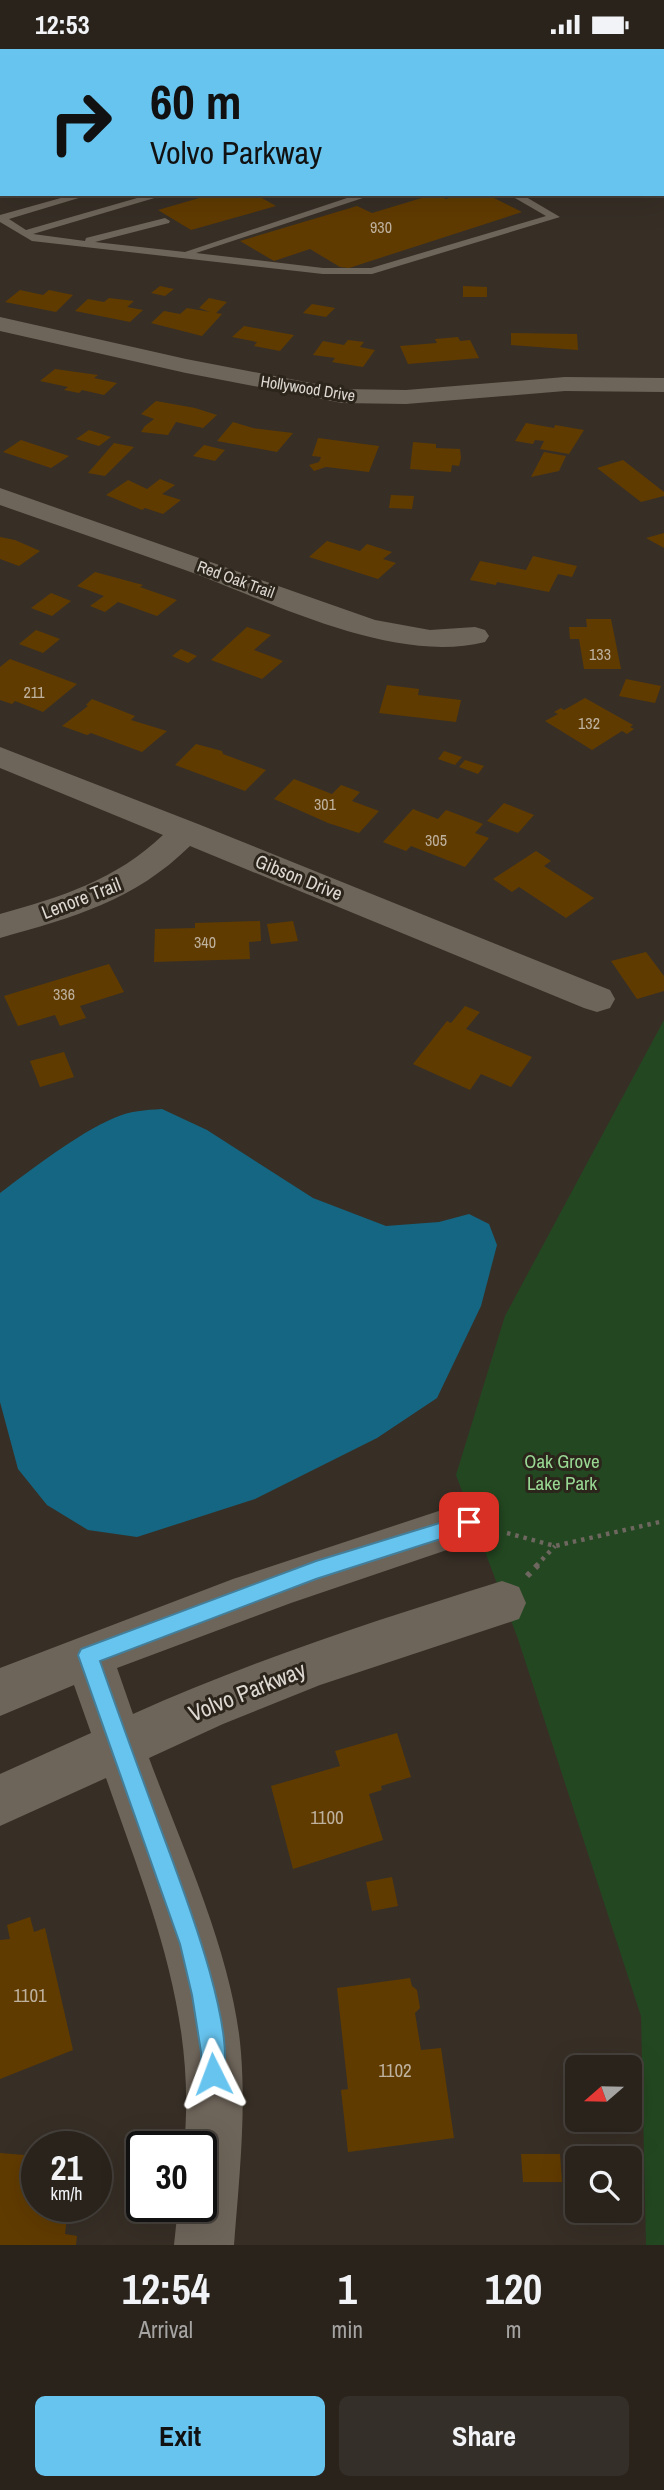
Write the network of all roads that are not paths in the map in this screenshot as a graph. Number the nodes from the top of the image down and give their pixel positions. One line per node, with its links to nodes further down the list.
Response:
1 (80, 196): 6 (lane)
2 (156, 196): 6 (lane)
3 (364, 196): 8 (lane)
4 (517, 196): 8 (lane)
5 (165, 221): 7 (lane)
6 (24, 233): 7 (lane)
7 (79, 243): 8 (lane)
8 (182, 255)
9 (0, 324): 10 (street, Hollywood Drive)
10 (660, 396)
11 (0, 496): 12 (street, Red Oak Trail)
12 (475, 636)
13 (0, 757): 14 (street, Gibson Drive)
14 (187, 831): 15 (street, Lenore Trail); 16 (street, Gibson Drive)
15 (0, 926)
16 (597, 999)
17 (469, 1522): 19 (street)
18 (502, 1604): 21 (street, Volvo Parkway)
19 (88, 1655): 20 (street); 21 (street)
20 (0, 1692)
21 (120, 1744): 22 (street, Volvo Parkway); 23 (street)
22 (0, 1800)
23 (204, 2245)

